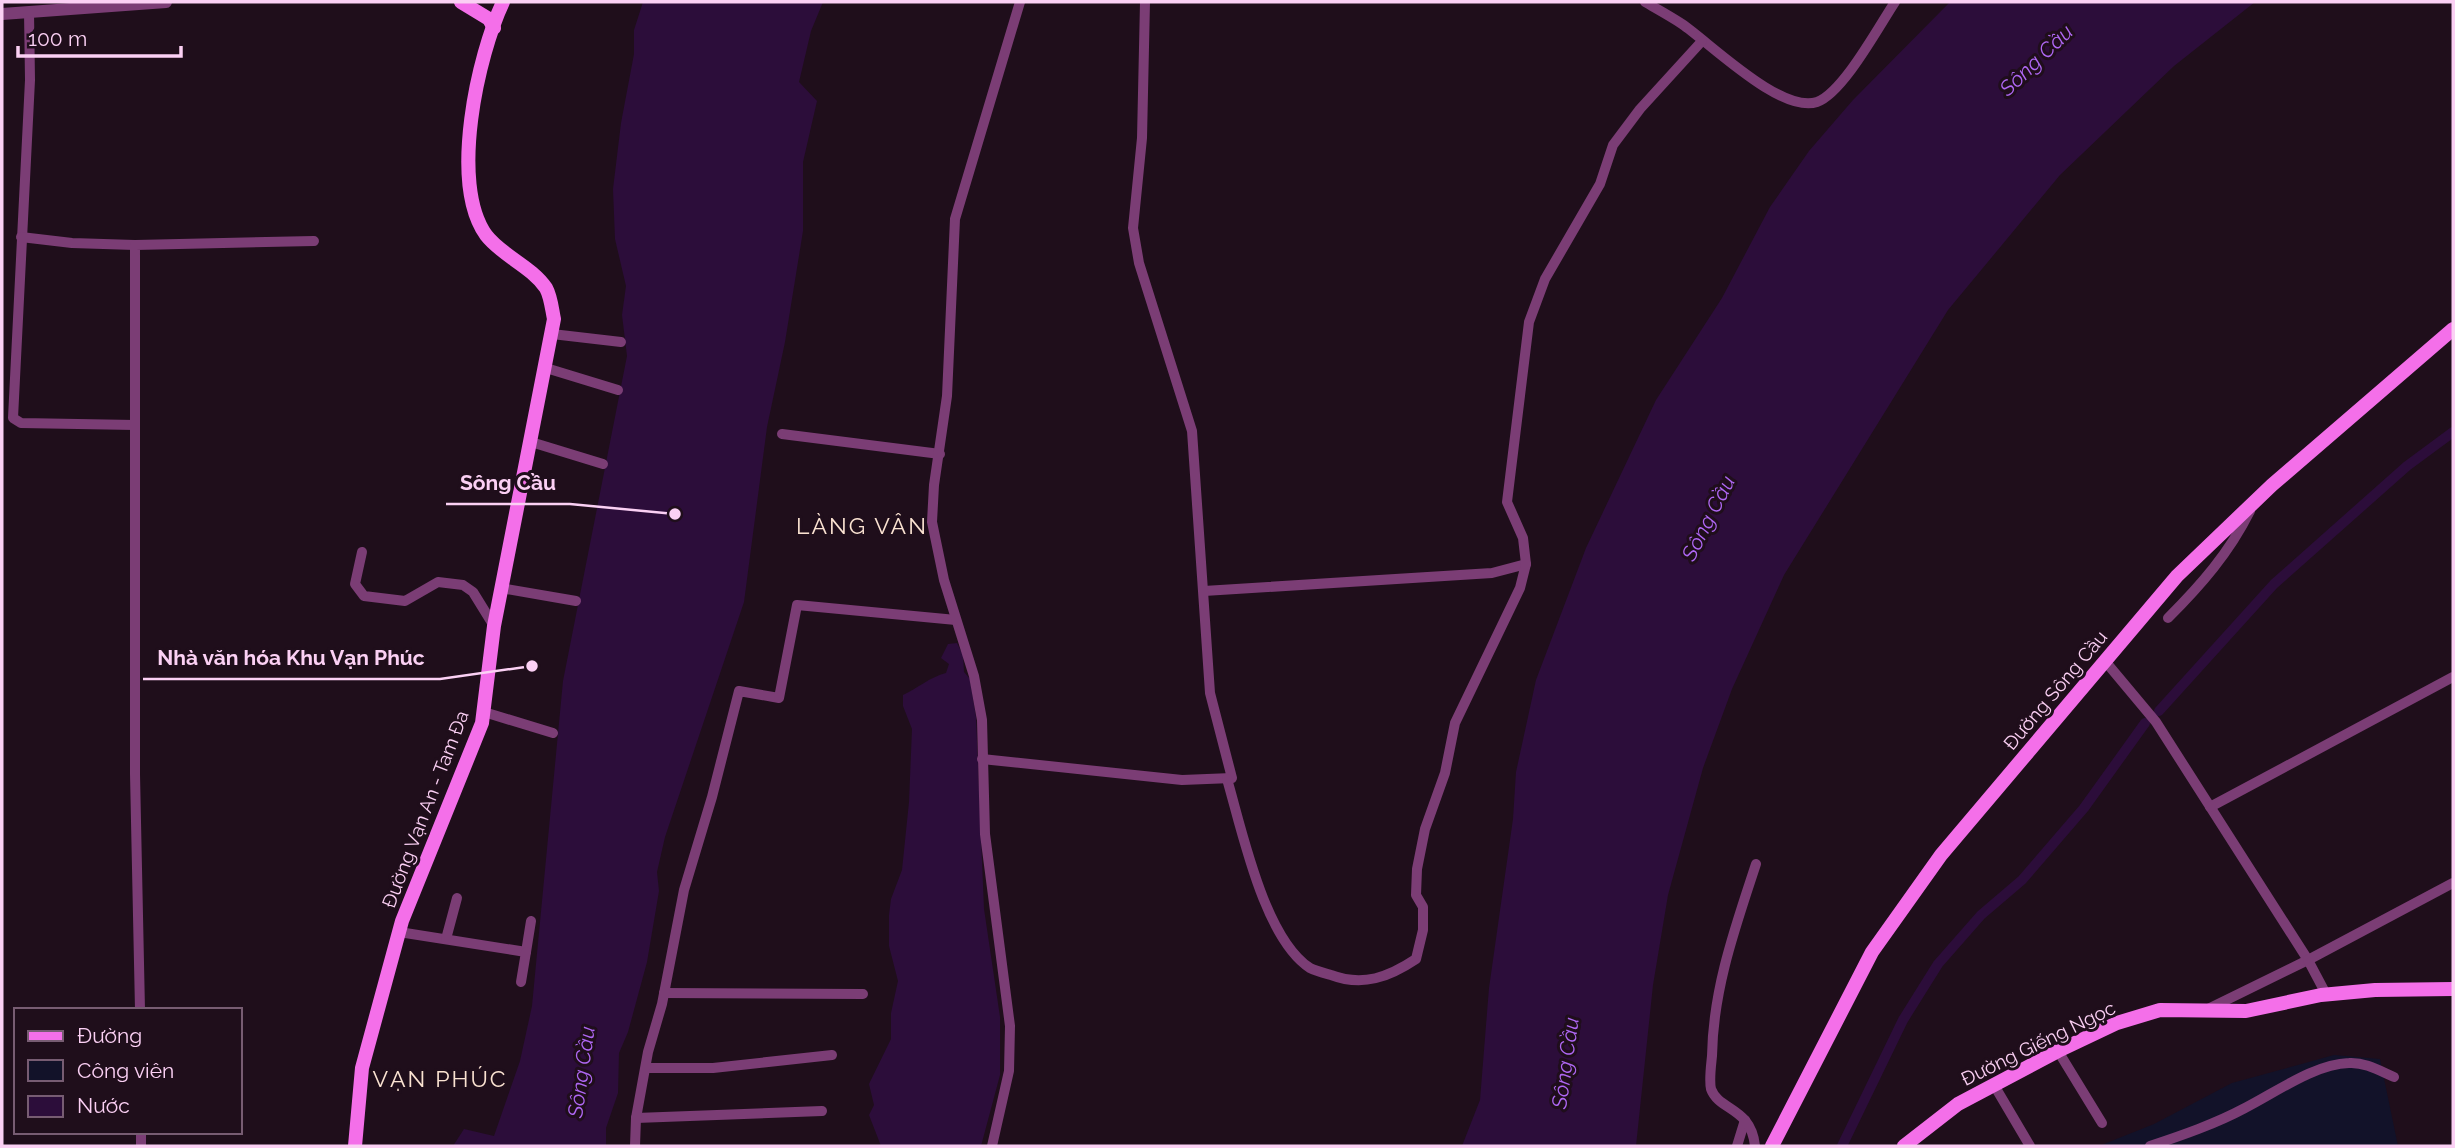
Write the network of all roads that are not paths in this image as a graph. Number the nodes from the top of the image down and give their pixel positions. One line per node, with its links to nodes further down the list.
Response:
1 (166, 2): 8 (street)
2 (461, 2): 10 (main road)
3 (503, 2): 10 (main road)
4 (1020, 2): 23 (street)
5 (1146, 2): 29 (street)
6 (1645, 2): 11 (street)
7 (1895, 2): 11 (street)
8 (29, 12): 9 (street); 12 (street)
9 (2, 14)
10 (494, 28): 16 (main road, Đường Vạn An - Tam Đa)
11 (1702, 41): 27 (street)
12 (20, 237): 14 (street); 20 (street)
13 (314, 240): 14 (street)
14 (135, 244): 20 (street)
15 (2453, 329): 25 (main road, Đường Sông Cầu)
16 (552, 334): 17 (street); 18 (main road, Đường Vạn An - Tam Đa)
17 (621, 342)
18 (546, 368): 19 (street); 22 (main road, Đường Vạn An - Tam Đa)
19 (618, 390)
20 (135, 425): 54 (street)
21 (782, 435): 23 (street)
22 (531, 442): 24 (street); 28 (main road, Đường Vạn An - Tam Đa)
23 (940, 454): 32 (street)
24 (603, 464)
25 (2254, 502): 31 (street); 34 (main road, Đường Sông Cầu)
26 (362, 552): 33 (street)
27 (1526, 564): 29 (street); 39 (street)
28 (501, 588): 30 (street); 33 (main road, Đường Vạn An - Tam Đa)
29 (1204, 591): 39 (street)
30 (576, 601)
31 (2168, 618)
32 (956, 620): 38 (street); 51 (street)
33 (494, 626): 36 (main road, Đường Vạn An - Tam Đa)
34 (2105, 661): 40 (street); 70 (main road, Đường Sông Cầu)
35 (2453, 677): 40 (street)
36 (484, 712): 37 (street); 45 (main road, Đường Vạn An - Tam Đa)
37 (553, 733)
38 (982, 759): 39 (street); 67 (street)
39 (1227, 779)
40 (2210, 807): 48 (street)
41 (1756, 864): 63 (street)
42 (2453, 883): 48 (street)
43 (457, 898): 46 (street)
44 (531, 921): 47 (street)
45 (399, 932): 46 (street); 65 (main road, Đường Vạn An - Tam Đa)
46 (446, 939): 47 (street)
47 (526, 952): 49 (street)
48 (2308, 960): 53 (street); 55 (street)
49 (521, 982)
50 (2453, 989): 53 (main road, Đường Giếng Ngọc)
51 (664, 993): 52 (street); 58 (street)
52 (863, 994)
53 (2326, 994): 55 (main road, Đường Giếng Ngọc)
54 (140, 1008)
55 (2205, 1010): 56 (main road, Đường Giếng Ngọc)
56 (2058, 1051): 60 (main road, Đường Giếng Ngọc); 64 (street)
57 (832, 1055): 58 (street)
58 (646, 1068): 62 (street)
59 (2395, 1077): 73 (street)
60 (1994, 1085): 71 (main road, Đường Giếng Ngọc); 72 (street)
61 (822, 1111): 62 (street)
62 (636, 1118): 66 (street)
63 (1745, 1120): 68 (street); 69 (street)
64 (2102, 1123)
65 (355, 1146)
66 (635, 1146)
67 (992, 1146)
68 (1737, 1146)
69 (1755, 1146)
70 (1772, 1146)
71 (1904, 1146)
72 (2030, 1146)
73 (2150, 1146)

